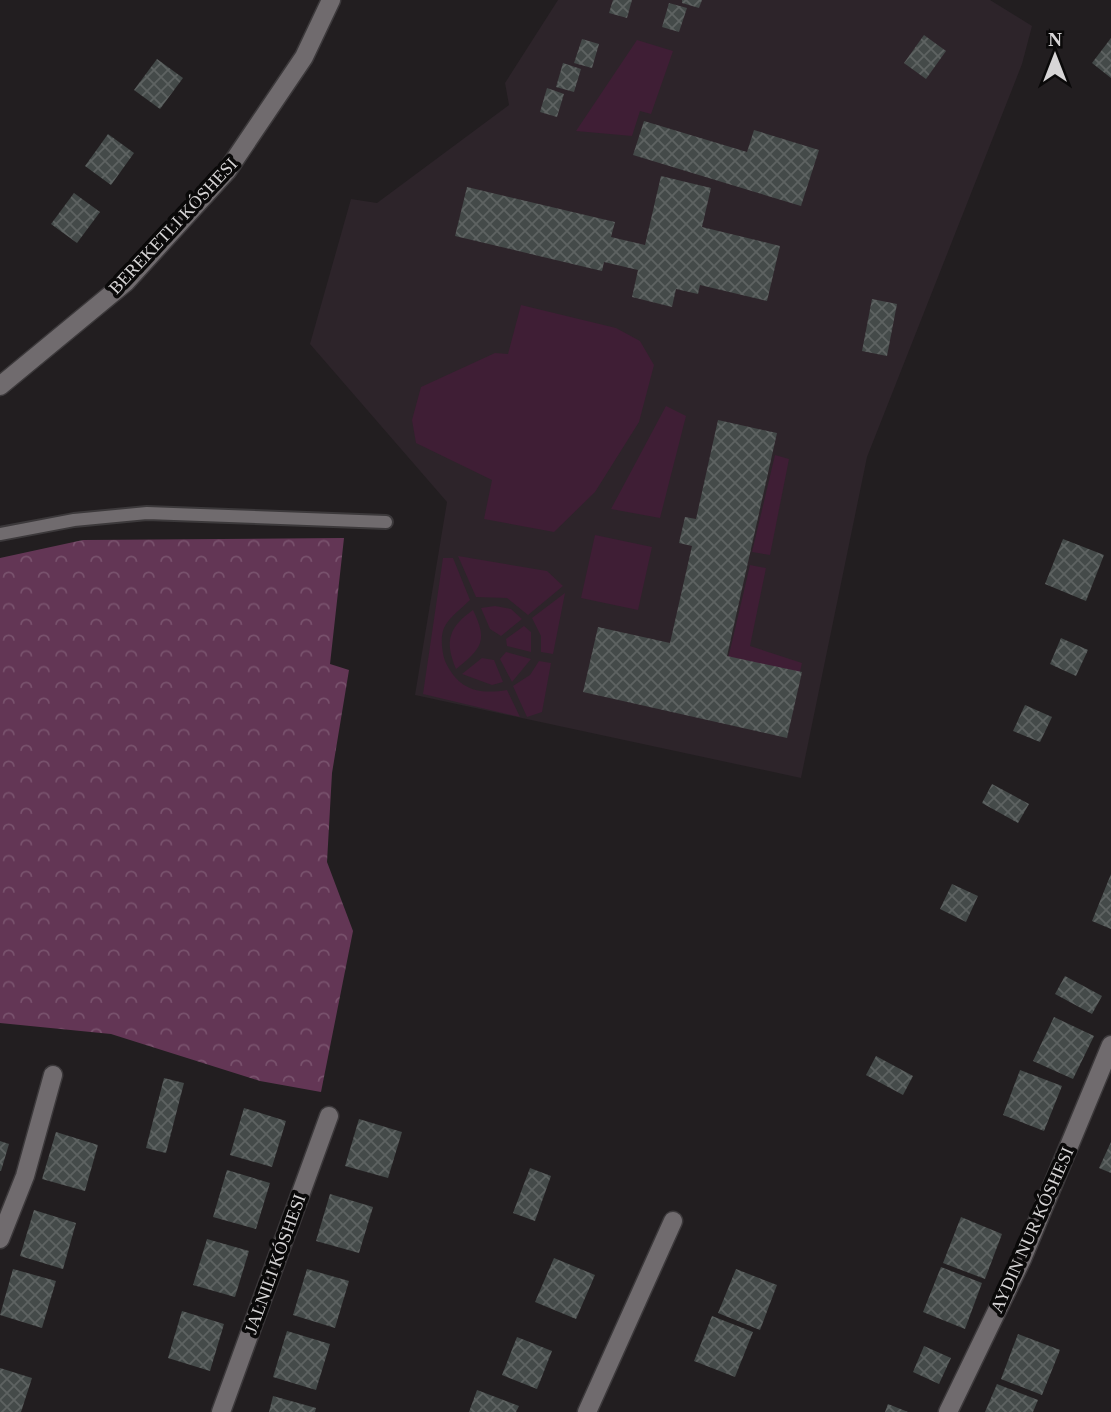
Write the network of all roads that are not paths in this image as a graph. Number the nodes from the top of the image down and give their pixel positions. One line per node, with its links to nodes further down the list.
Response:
1 (331, 0): 2 (street, BEREKETLI KÓSHESI)
2 (0, 386)
3 (386, 523): 4 (lane)
4 (0, 534)
5 (1111, 1045): 12 (street)
6 (53, 1075): 9 (street)
7 (329, 1116): 10 (street)
8 (673, 1221): 11 (street)
9 (0, 1240)
10 (221, 1412)
11 (587, 1412)
12 (948, 1412)

